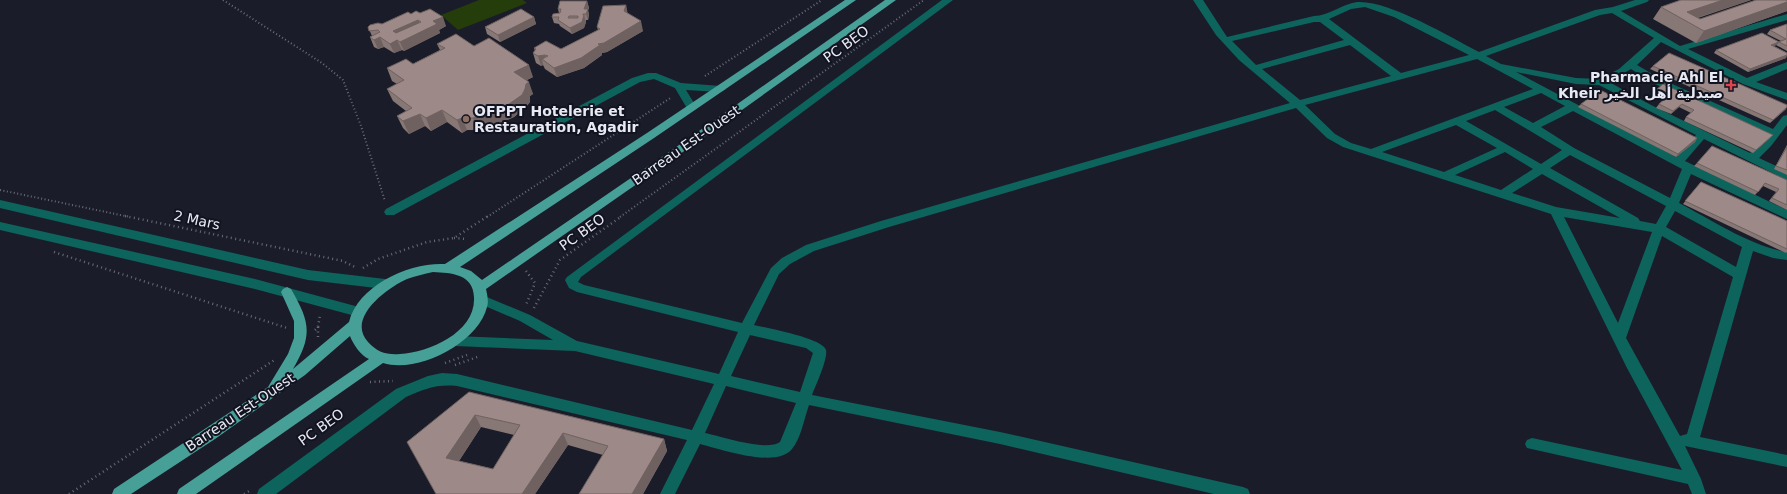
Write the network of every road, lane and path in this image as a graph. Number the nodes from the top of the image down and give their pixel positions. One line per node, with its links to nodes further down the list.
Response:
1 (223, 0): 51 (path)
2 (822, 0): 24 (path)
3 (851, 0): 25 (main road, Barreau Est-Ouest)
4 (891, 0): 59 (main road, Barreau Est-Ouest)
5 (924, 0): 68 (path, PC BEO)
6 (948, 0): 70 (street)
7 (1198, 0): 13 (street)
8 (1644, 0): 9 (street)
9 (1614, 10): 12 (street); 16 (street)
10 (1787, 17): 15 (street)
11 (1322, 19): 13 (street); 14 (street); 16 (street)
12 (1660, 38): 15 (street); 18 (street)
13 (1225, 40): 20 (street)
14 (1352, 41): 20 (street); 21 (street)
15 (1679, 49): 23 (street)
16 (1476, 56): 17 (street); 21 (street)
17 (1490, 63): 22 (street); 26 (street)
18 (1631, 65): 22 (street); 36 (street)
19 (1787, 66): 23 (street)
20 (1255, 68): 28 (street)
21 (1398, 76): 28 (street)
22 (1601, 82): 35 (street)
23 (1747, 82): 27 (street)
24 (683, 88): 25 (street); 30 (street); 51 (street); 61 (path)
25 (721, 89): 30 (main road, Barreau Est-Ouest)
26 (1540, 90): 29 (street); 31 (street)
27 (1787, 97)
28 (1298, 104): 39 (street); 70 (street)
29 (1495, 106): 32 (street); 34 (street)
30 (692, 108): 60 (main road, Barreau Est-Ouest)
31 (1572, 108): 34 (street); 41 (street)
32 (1456, 120): 37 (street); 39 (street)
33 (1786, 121): 36 (street)
34 (1533, 127): 38 (street)
35 (1703, 134): 40 (street); 41 (street)
36 (1775, 134): 40 (street)
37 (1505, 148): 42 (street); 44 (street)
38 (1570, 150): 42 (street); 49 (street)
39 (1370, 153): 44 (street)
40 (1752, 158): 45 (street)
41 (1677, 162): 43 (street)
42 (1541, 168): 47 (street); 53 (street)
43 (1688, 168): 49 (street); 52 (street)
44 (1444, 176): 47 (street)
45 (1787, 176)
46 (0, 190): 61 (path, 2 Mars)
47 (1503, 194): 50 (street)
48 (0, 204): 63 (street)
49 (1673, 204): 55 (street); 56 (street)
50 (1555, 211): 53 (street); 71 (street)
51 (390, 212)
52 (1787, 215)
53 (1642, 225): 55 (street)
54 (0, 226): 65 (street)
55 (1660, 229): 62 (street); 71 (street)
56 (1749, 245): 58 (street); 62 (street)
57 (53, 252): 72 (path)
58 (1787, 256)
59 (518, 260): 64 (main road, Barreau Est-Ouest); 68 (path)
60 (448, 268): 63 (main road); 64 (main road)
61 (360, 270): 63 (path, 2 Mars)
62 (1740, 275): 83 (street)
63 (385, 284): 69 (main road)
64 (480, 286): 66 (main road)
65 (287, 292): 67 (street); 72 (main road)
66 (482, 300): 68 (street); 73 (main road)
67 (323, 302): 69 (street); 72 (path)
68 (523, 317): 74 (street)
69 (357, 318): 76 (main road); 79 (main road, Barreau Est-Ouest)
70 (745, 330): 78 (street); 80 (street)
71 (1620, 337): 82 (street)
72 (300, 338): 79 (main road); 88 (path)
73 (455, 341): 74 (street); 76 (main road)
74 (574, 346): 78 (street)
75 (482, 355): 77 (path)
76 (381, 358): 90 (main road)
77 (453, 366)
78 (722, 379): 80 (street); 81 (street)
79 (273, 391): 89 (main road, Barreau Est-Ouest)
80 (805, 399): 81 (street); 93 (street)
81 (696, 437): 87 (street); 92 (street)
82 (1674, 438): 83 (street); 86 (street)
83 (1692, 441): 85 (street)
84 (1532, 444): 86 (street)
85 (1787, 461)
86 (1694, 479): 94 (street)
87 (260, 490): 91 (path)
88 (69, 494)
89 (119, 494)
90 (184, 494)
91 (244, 494)
92 (667, 494)
93 (1243, 494)
94 (1699, 494)

